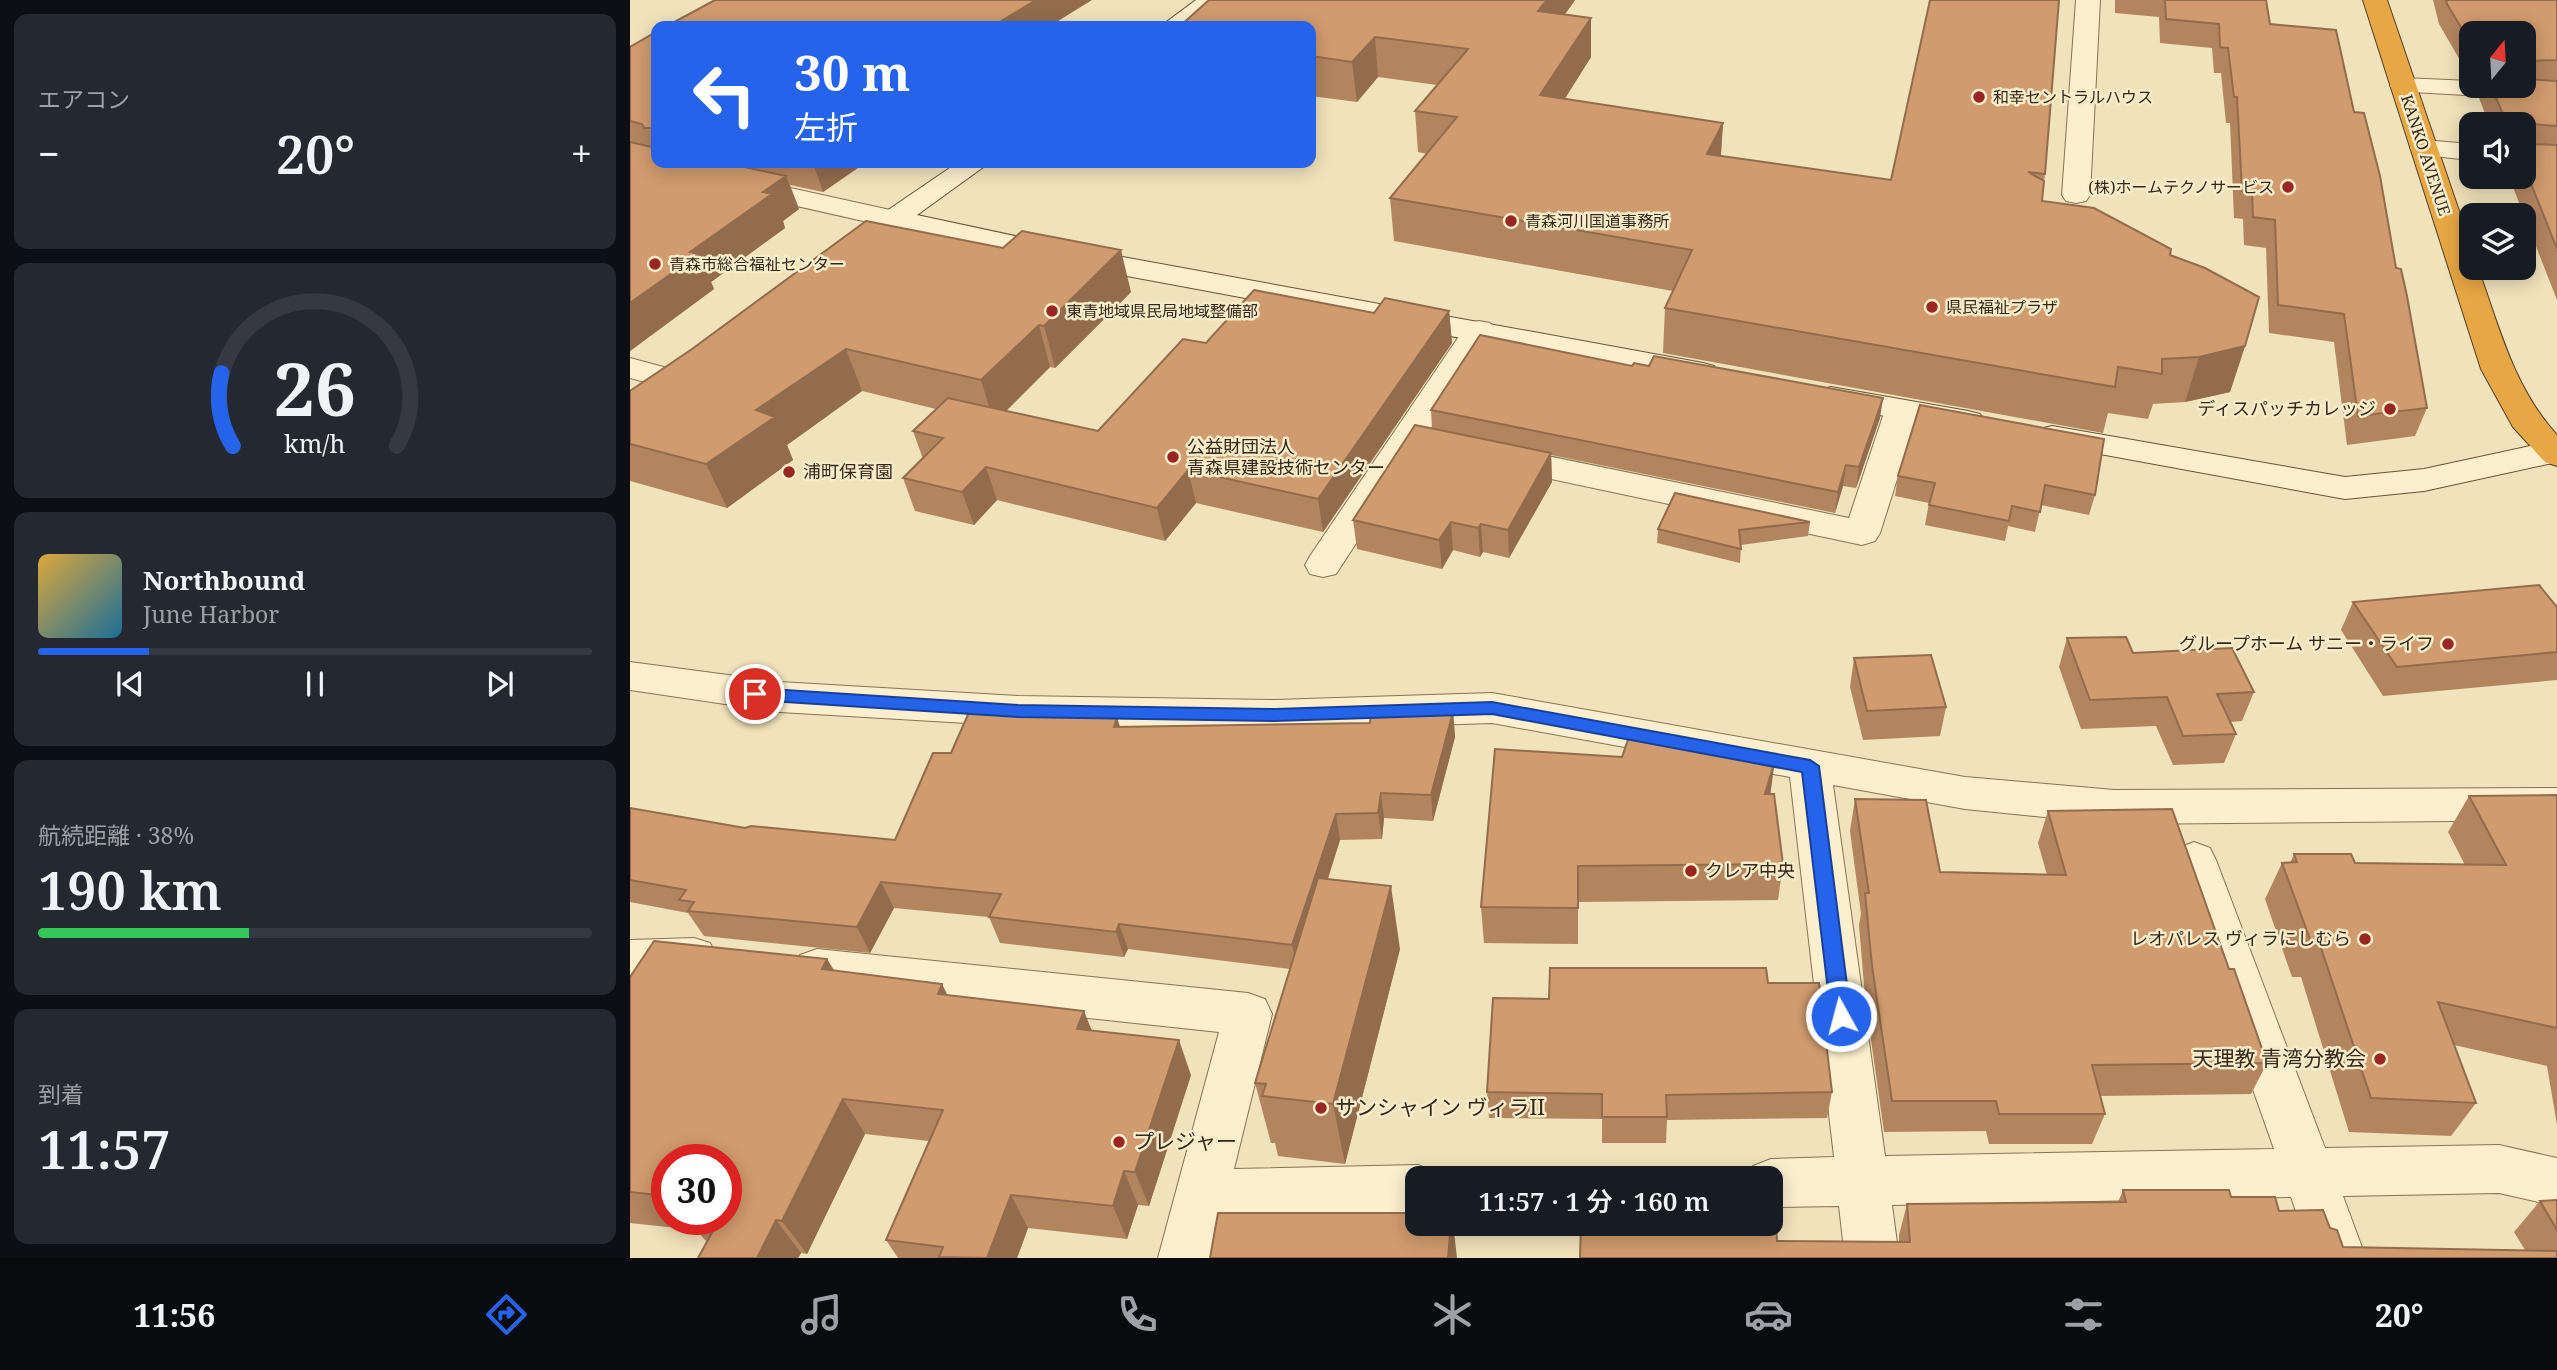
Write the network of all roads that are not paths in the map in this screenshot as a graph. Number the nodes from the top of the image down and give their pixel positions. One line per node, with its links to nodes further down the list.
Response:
1 (1211, 0): 4 (street)
2 (2088, 0): 11 (street)
3 (2375, 0): 5 (highway, KANKO AVENUE)
4 (1180, 21)
5 (2403, 86): 6 (street); 7 (highway, KANKO AVENUE)
6 (2557, 92)
7 (2423, 148): 8 (street); 21 (highway, KANKO AVENUE)
8 (2459, 151)
9 (968, 168): 12 (street)
10 (721, 181): 12 (street)
11 (2076, 195)
12 (894, 219): 13 (street); 14 (street)
13 (862, 240)
14 (1479, 330): 16 (street); 20 (street)
15 (657, 368): 18 (street)
16 (1732, 378)
17 (1800, 391): 19 (street)
18 (630, 397)
19 (1902, 410): 20 (street); 21 (street)
20 (1408, 438): 22 (street)
21 (2556, 453)
22 (1323, 565)
23 (630, 676): 24 (street)
24 (1810, 766): 25 (street); 29 (street)
25 (2557, 804)
26 (2194, 860): 28 (street)
27 (630, 960): 33 (street)
28 (2309, 1173): 29 (street); 30 (street); 36 (street)
29 (1862, 1182): 31 (street); 35 (street)
30 (2557, 1182)
31 (1783, 1183)
32 (1405, 1190): 33 (street)
33 (1203, 1194): 34 (street)
34 (1185, 1258)
35 (1872, 1258)
36 (2339, 1258)

